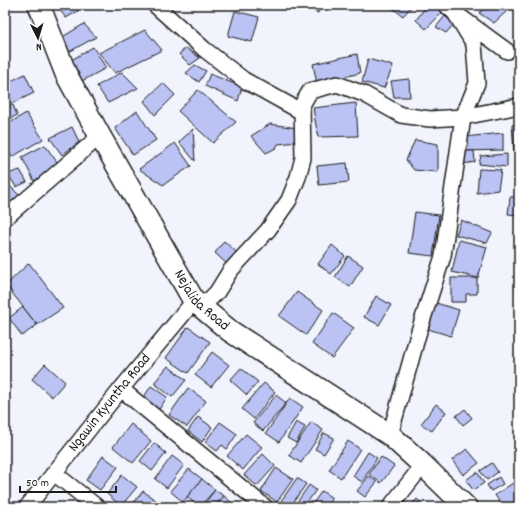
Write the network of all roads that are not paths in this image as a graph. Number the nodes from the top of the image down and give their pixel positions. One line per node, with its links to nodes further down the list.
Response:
1 (39, 5): 8 (main road, Nejalida Road)
2 (155, 5): 6 (street)
3 (450, 9): 4 (street); 7 (street)
4 (507, 51)
5 (519, 106): 7 (street)
6 (302, 112): 7 (street); 10 (street)
7 (463, 117): 12 (street)
8 (100, 136): 9 (street); 10 (main road, Nejalida Road)
9 (5, 218)
10 (194, 301): 11 (street, Ngawin Kyuntha Road); 12 (main road, Nejalida Road)
11 (121, 388): 14 (street, Ngawin Kyuntha Road); 17 (street)
12 (390, 435): 13 (main road, Nejalida Road)
13 (423, 465): 18 (street); 19 (main road, Nejalida Road)
14 (54, 473): 15 (street, Ngawin Kyuntha Road); 16 (street)
15 (27, 507)
16 (97, 507)
17 (265, 507)
18 (390, 507)
19 (466, 507)

